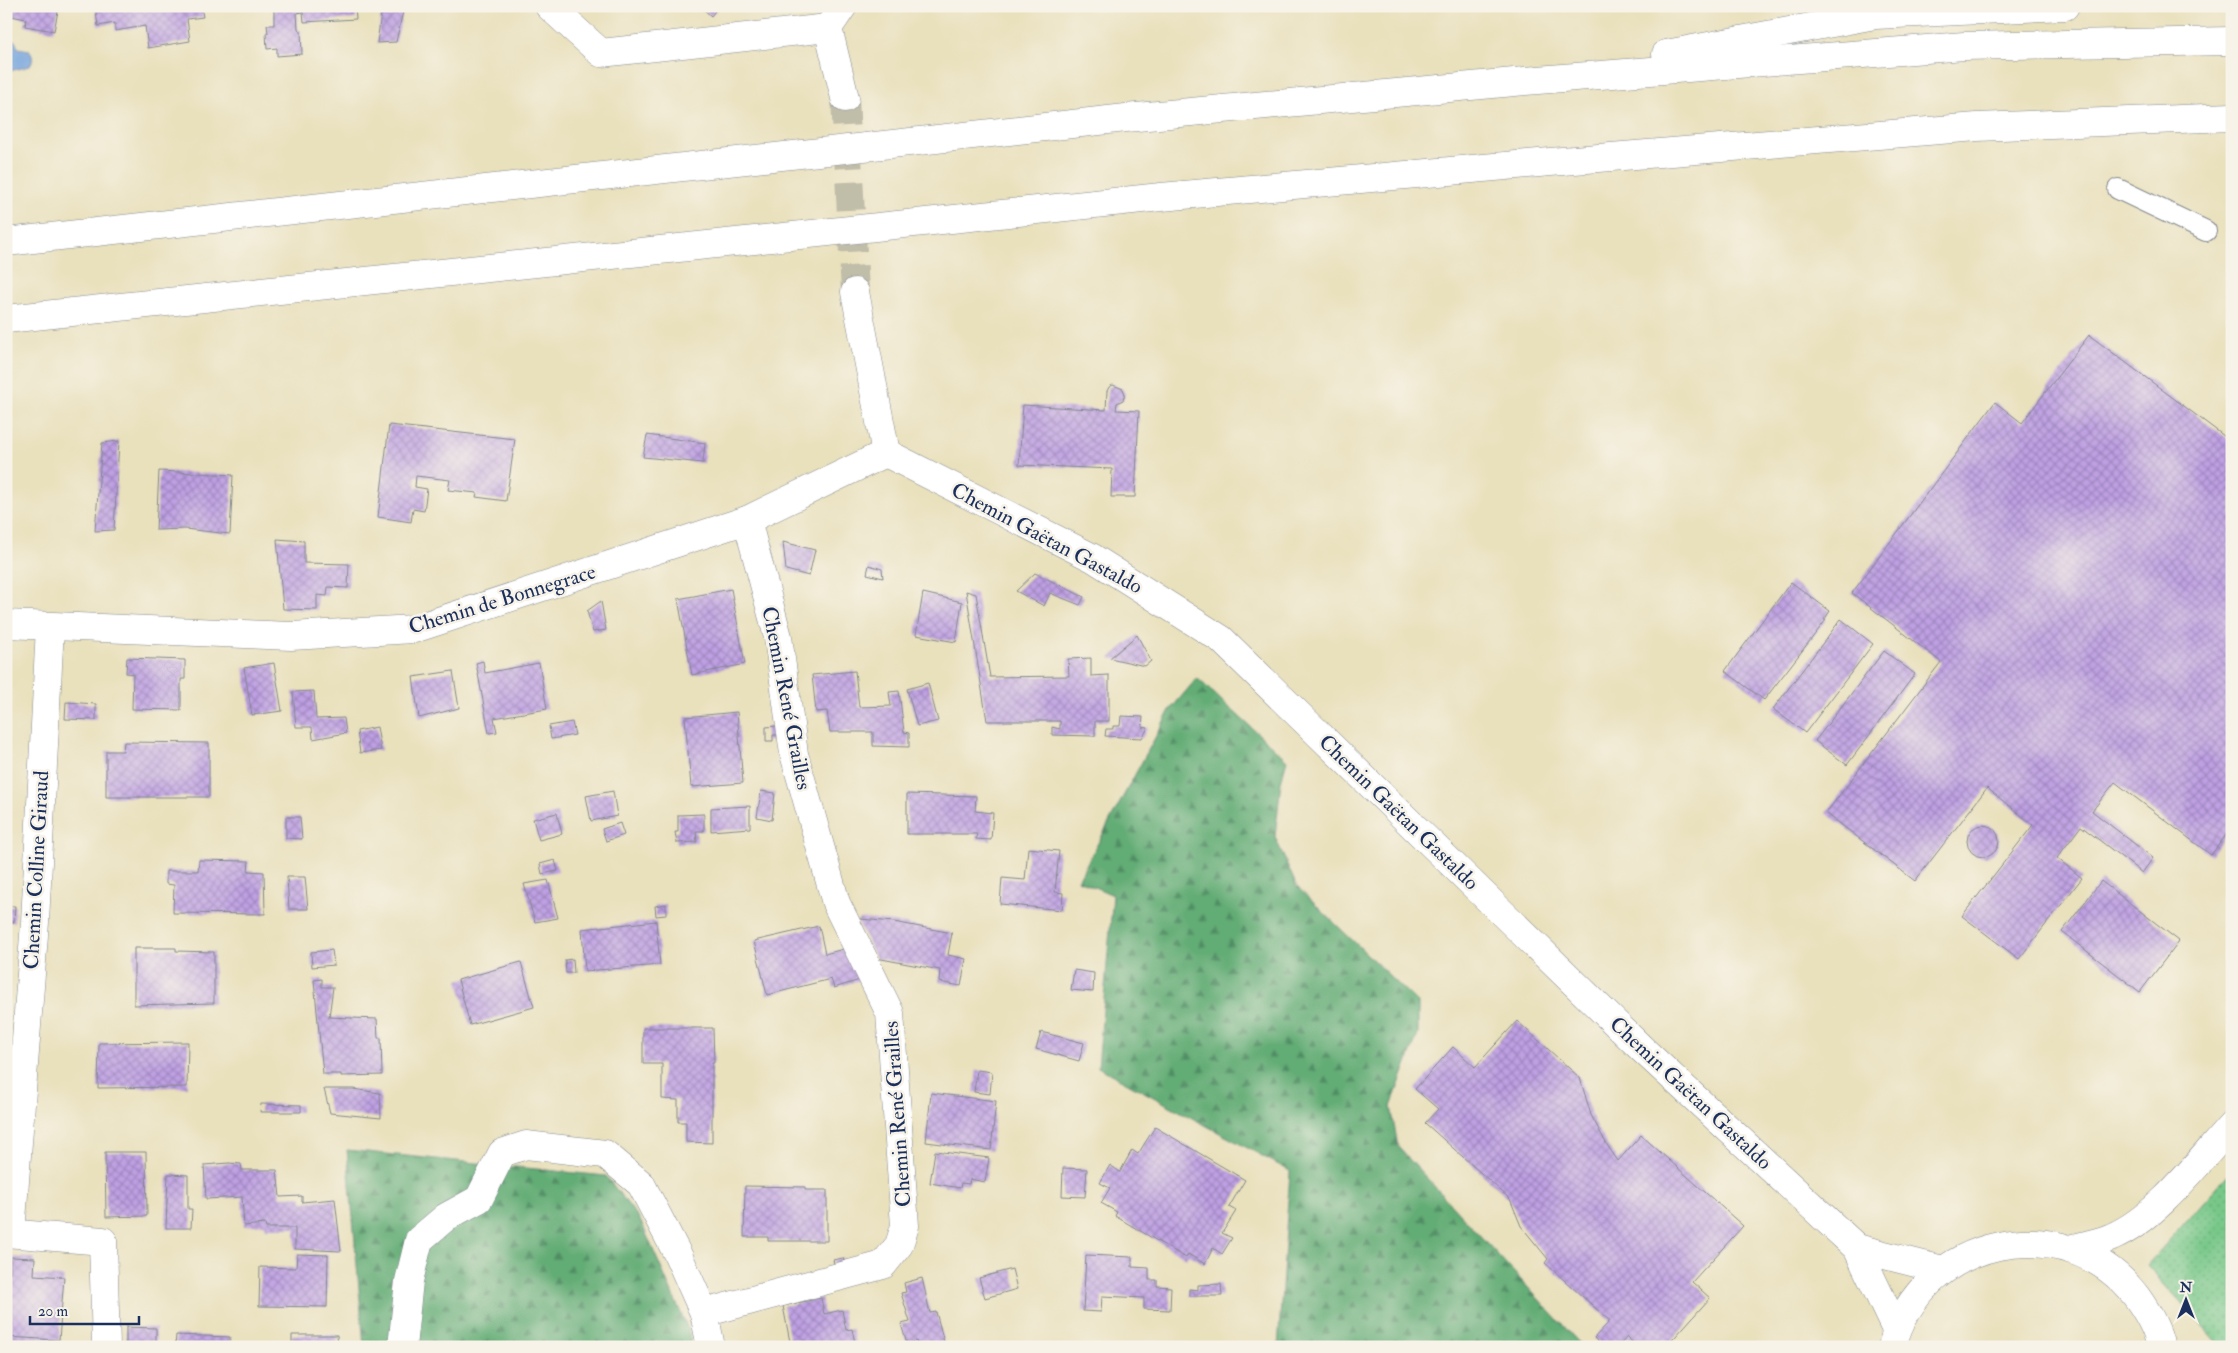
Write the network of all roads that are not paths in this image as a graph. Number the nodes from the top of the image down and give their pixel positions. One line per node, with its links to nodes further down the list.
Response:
1 (549, 6): 3 (main road)
2 (2065, 6): 5 (main road)
3 (836, 17): 6 (main road)
4 (2232, 41): 5 (main road)
5 (1526, 81): 10 (main road)
6 (845, 98)
7 (2232, 117): 12 (main road)
8 (2118, 189): 9 (lane)
9 (2206, 231)
10 (6, 242)
11 (856, 292): 13 (main road)
12 (6, 319)
13 (886, 453): 14 (main road, Chemin de Bonnegrace); 19 (main road, Chemin Gaëtan Gastaldo)
14 (748, 520): 16 (main road, Chemin de Bonnegrace); 22 (main road, Chemin René Grailles)
15 (6, 624): 16 (main road, Chemin de Bonnegrace)
16 (50, 627): 18 (main road, Chemin Colline Giraud)
17 (2232, 1125): 20 (main road)
18 (9, 1233): 24 (main road)
19 (1857, 1248): 21 (main road, Chemin Gaëtan Gastaldo); 23 (main road, Chemin Gaëtan Gastaldo)
20 (2071, 1249): 21 (main road); 27 (main road)
21 (1943, 1270): 23 (main road)
22 (704, 1313): 25 (main road); 26 (main road)
23 (1894, 1338)
24 (106, 1347)
25 (402, 1347)
26 (711, 1347)
27 (2161, 1347)

